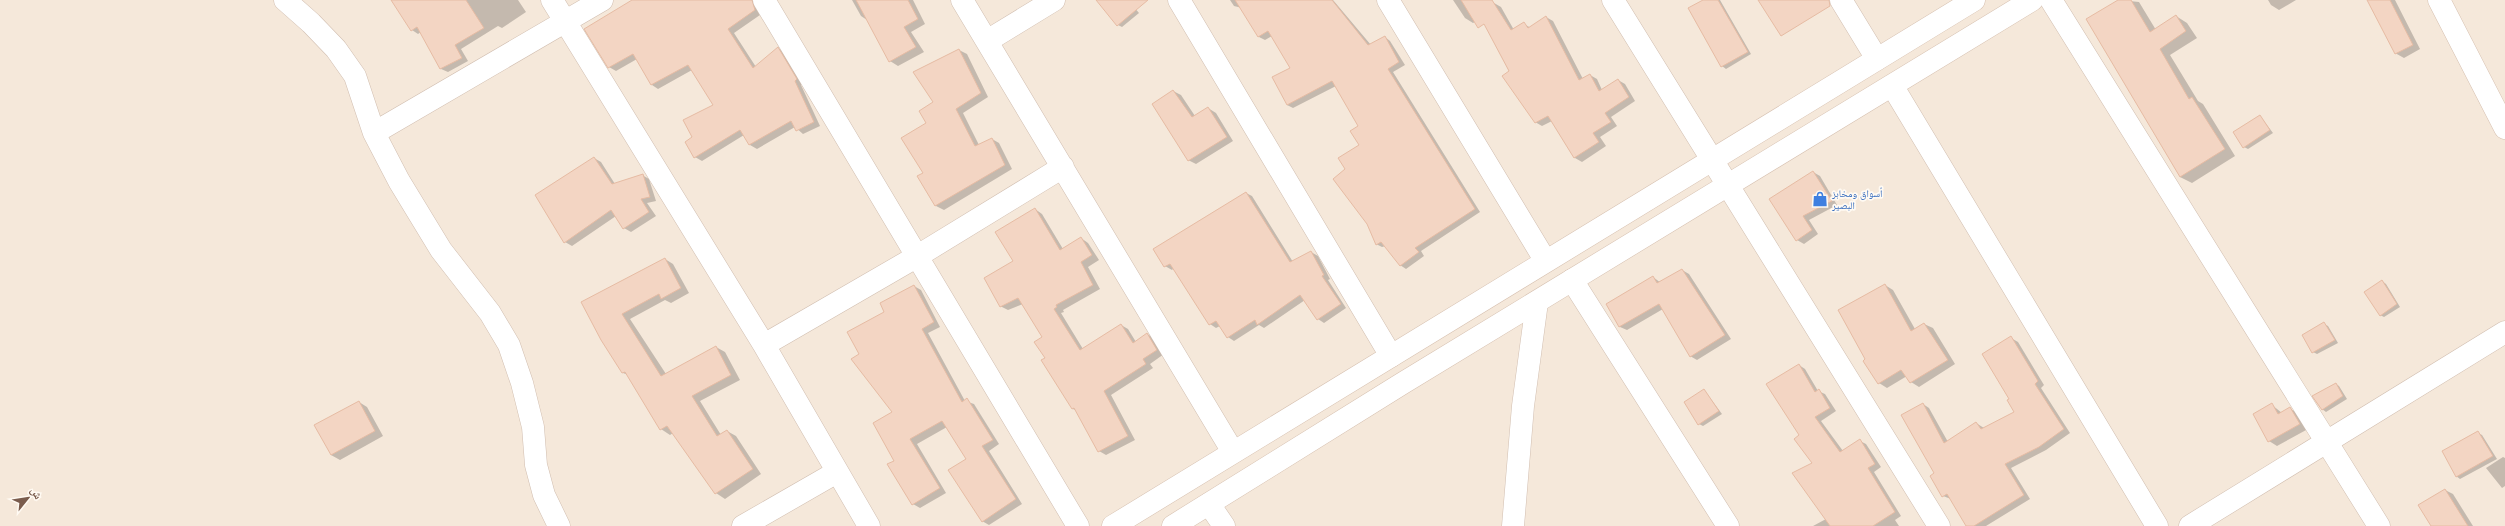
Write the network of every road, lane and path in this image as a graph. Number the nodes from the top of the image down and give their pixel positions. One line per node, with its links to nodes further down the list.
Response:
1 (285, 0): 20 (street)
2 (552, 0): 15 (street)
3 (602, 0): 15 (street)
4 (764, 0): 24 (street)
5 (962, 0): 16 (street)
6 (1054, 0): 16 (street)
7 (1179, 0): 30 (street)
8 (1388, 0): 25 (street)
9 (1613, 0): 21 (street)
10 (1841, 0): 17 (street)
11 (1974, 0): 17 (street)
12 (2032, 0): 18 (street)
13 (2051, 0): 31 (street)
14 (2439, 0): 19 (street)
15 (565, 22): 20 (street); 29 (street)
16 (987, 42): 22 (street)
17 (1877, 59): 21 (street)
18 (1893, 87): 23 (street); 45 (street)
19 (2505, 128)
20 (374, 133): 35 (street)
21 (1712, 159): 23 (street); 25 (street)
22 (1063, 167): 24 (street); 32 (street)
23 (1729, 186): 26 (street); 44 (street)
24 (916, 257): 29 (street); 38 (street)
25 (1545, 260): 30 (street)
26 (1572, 280): 27 (street); 43 (street)
27 (1537, 302): 34 (street); 42 (street)
28 (2505, 332): 31 (street)
29 (764, 345): 33 (street)
30 (1391, 356): 32 (street)
31 (2327, 442): 46 (street); 47 (street)
32 (1233, 452): 39 (street)
33 (837, 472): 36 (street); 37 (street)
34 (1209, 504): 40 (street); 41 (street)
35 (559, 526)
36 (743, 526)
37 (868, 526)
38 (1078, 526)
39 (1113, 526)
40 (1173, 526)
41 (1224, 526)
42 (1513, 526)
43 (1728, 526)
44 (1939, 526)
45 (2158, 526)
46 (2190, 526)
47 (2379, 526)

